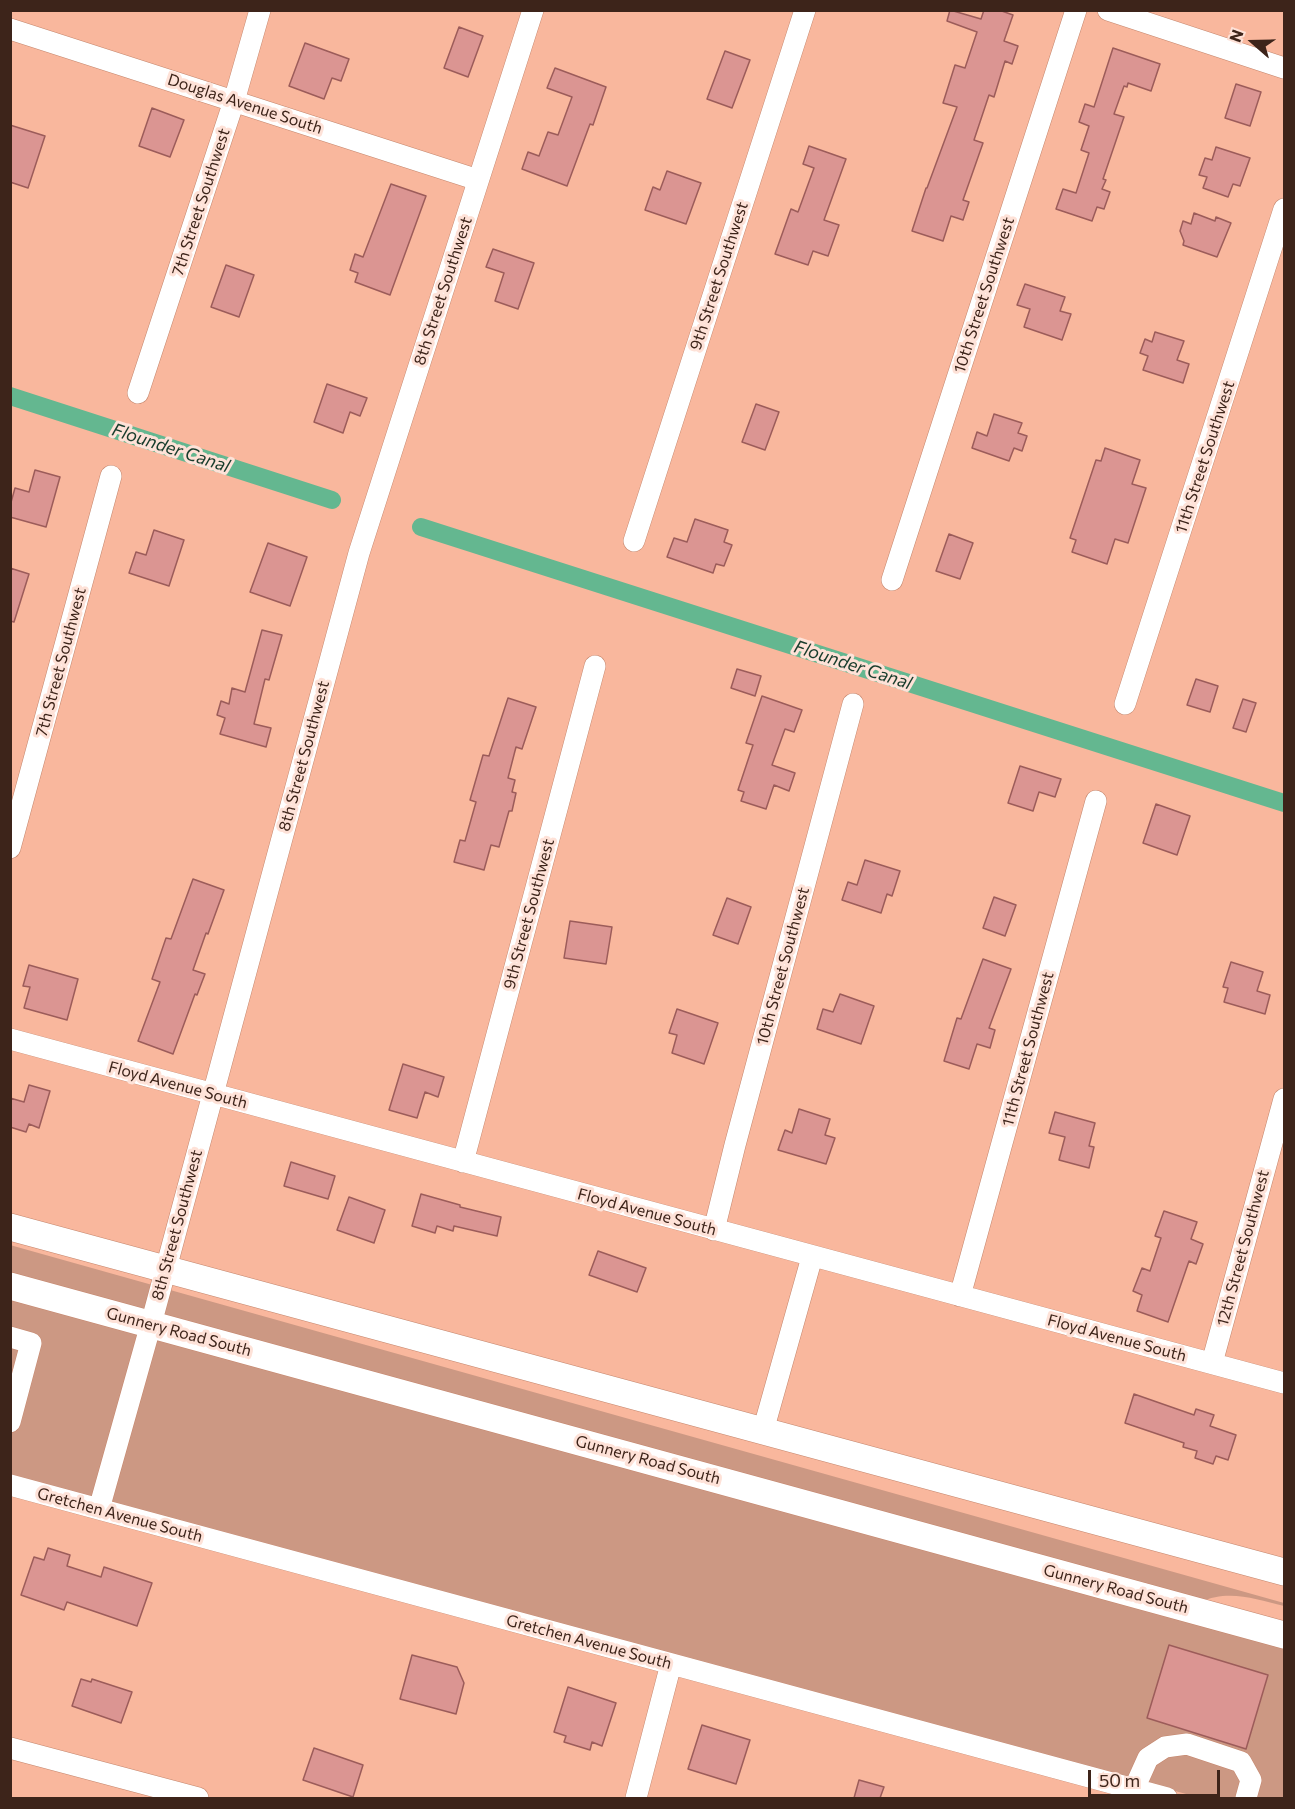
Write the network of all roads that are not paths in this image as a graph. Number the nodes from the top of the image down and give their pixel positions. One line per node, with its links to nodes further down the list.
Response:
1 (260, 10): 8 (street, 7th Street Southwest)
2 (533, 10): 9 (street, 8th Street Southwest)
3 (805, 10): 13 (street, 9th Street Southwest)
4 (1076, 10): 14 (street, 10th Street Southwest)
5 (1108, 10): 7 (street)
6 (10, 29): 8 (street, Douglas Avenue South)
7 (1284, 68)
8 (234, 101): 9 (street, Douglas Avenue South); 11 (street, 7th Street Southwest)
9 (478, 180): 21 (street, 8th Street Southwest)
10 (1284, 209): 17 (street, 11th Street Southwest)
11 (138, 393)
12 (111, 476): 19 (street, 7th Street Southwest)
13 (633, 541)
14 (892, 580)
15 (595, 666): 23 (street, 9th Street Southwest)
16 (854, 704): 25 (street, 10th Street Southwest)
17 (1125, 704)
18 (1095, 801): 29 (street, 11th Street Southwest)
19 (10, 848)
20 (10, 1039): 21 (street, Floyd Avenue South)
21 (212, 1094): 23 (street, Floyd Avenue South); 27 (street, 8th Street Southwest)
22 (1284, 1099): 32 (street, 12th Street Southwest)
23 (463, 1162): 25 (street, Floyd Avenue South)
24 (10, 1227): 27 (main road)
25 (714, 1230): 26 (street, Floyd Avenue South)
26 (812, 1257): 29 (street, Floyd Avenue South); 35 (street)
27 (165, 1270): 30 (street, 8th Street Southwest); 35 (main road)
28 (10, 1286): 30 (main road, Gunnery Road South)
29 (960, 1296): 32 (street, Floyd Avenue South)
30 (151, 1324): 37 (street, 8th Street Southwest); 39 (main road, Gunnery Road South)
31 (10, 1337): 34 (street)
32 (1212, 1363): 33 (street, Floyd Avenue South)
33 (1284, 1383)
34 (10, 1422)
35 (763, 1431): 38 (main road)
36 (10, 1485): 37 (street, Gretchen Avenue South)
37 (99, 1509): 42 (street, Gretchen Avenue South)
38 (1284, 1572)
39 (1202, 1612): 40 (main road); 41 (main road, Gunnery Road South)
40 (1284, 1616)
41 (1284, 1635)
42 (671, 1664): 44 (street, Gretchen Avenue South); 46 (street)
43 (10, 1748): 45 (street)
44 (1134, 1789): 47 (street, Gretchen Avenue South); 48 (street)
45 (198, 1798)
46 (636, 1798)
47 (1167, 1798)
48 (1246, 1798)

